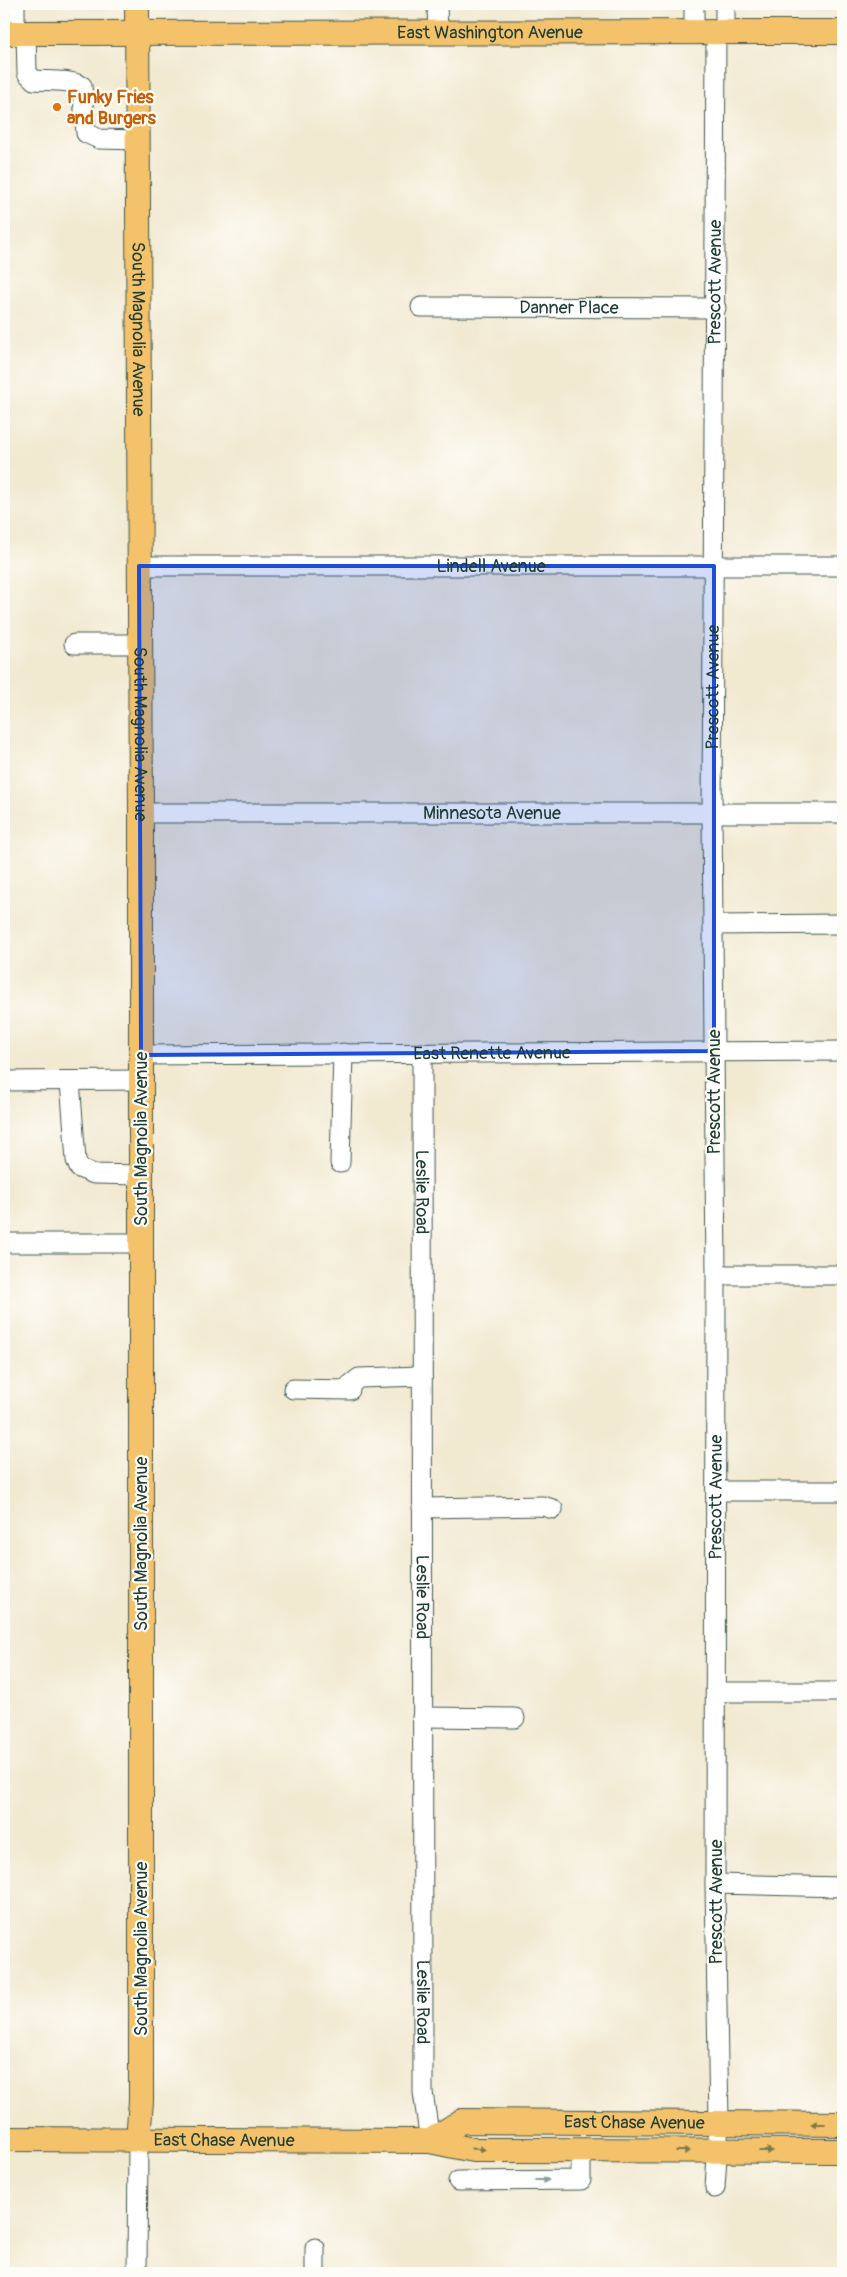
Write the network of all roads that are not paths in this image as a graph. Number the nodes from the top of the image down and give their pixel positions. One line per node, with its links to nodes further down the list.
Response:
1 (15, 4): 7 (street)
2 (137, 4): 8 (main road, South Magnolia Avenue)
3 (437, 4): 10 (street)
4 (694, 4): 9 (street, Prescott Avenue)
5 (725, 4): 9 (street, Prescott Avenue)
6 (843, 32): 9 (main road, East Washington Avenue)
7 (15, 33): 8 (main road, East Washington Avenue); 11 (street)
8 (137, 33): 10 (main road, East Washington Avenue); 11 (main road, South Magnolia Avenue)
9 (711, 33): 10 (main road, East Washington Avenue); 13 (street, Prescott Avenue)
10 (438, 34)
11 (138, 140): 14 (main road, South Magnolia Avenue)
12 (421, 307): 13 (street, Danner Place)
13 (716, 308): 15 (street, Prescott Avenue)
14 (139, 566): 15 (street, Lindell Avenue); 18 (main road, South Magnolia Avenue)
15 (714, 566): 16 (street, Lindell Avenue); 20 (street, Prescott Avenue)
16 (843, 566)
17 (74, 644): 18 (street)
18 (139, 644): 19 (main road, South Magnolia Avenue)
19 (141, 813): 20 (street, Minnesota Avenue); 28 (main road, South Magnolia Avenue)
20 (712, 813): 21 (street, Minnesota Avenue); 23 (street, Prescott Avenue)
21 (843, 813)
22 (843, 924): 23 (street)
23 (713, 925): 24 (street, Prescott Avenue)
24 (714, 1051): 25 (street, East Renette Avenue); 26 (street, East Renette Avenue); 36 (street, Prescott Avenue)
25 (843, 1052)
26 (422, 1053): 27 (street, East Renette Avenue); 38 (street, Leslie Road)
27 (343, 1054): 28 (street, East Renette Avenue); 32 (street)
28 (141, 1055): 29 (main road, South Magnolia Avenue)
29 (141, 1080): 31 (street); 33 (main road, South Magnolia Avenue)
30 (4, 1081): 31 (street)
31 (70, 1081): 33 (street)
32 (340, 1163)
33 (141, 1175): 35 (main road, South Magnolia Avenue)
34 (4, 1243): 35 (street)
35 (141, 1243): 53 (main road, South Magnolia Avenue)
36 (716, 1275): 37 (street); 40 (street, Prescott Avenue)
37 (843, 1275)
38 (422, 1376): 39 (street); 42 (street, Leslie Road)
39 (293, 1389)
40 (716, 1491): 41 (street); 44 (street, Prescott Avenue)
41 (843, 1491)
42 (422, 1508): 43 (street); 46 (street, Leslie Road)
43 (553, 1509)
44 (716, 1692): 45 (street); 48 (street, Prescott Avenue)
45 (843, 1692)
46 (422, 1717): 47 (street); 54 (street, Leslie Road)
47 (515, 1718)
48 (715, 1884): 49 (street); 50 (street, Prescott Avenue)
49 (843, 1887)
50 (718, 2123): 51 (main road, East Chase Avenue, one-way to 50); 54 (main road, East Chase Avenue); 56 (street, Prescott Avenue)
51 (843, 2124)
52 (4, 2139): 53 (main road, East Chase Avenue)
53 (138, 2139): 54 (main road, East Chase Avenue); 61 (street, South Magnolia Avenue)
54 (430, 2141): 55 (main road, East Chase Avenue, one-way to 55)
55 (581, 2150): 56 (main road, East Chase Avenue, one-way to 56); 58 (street, one-way to 55)
56 (717, 2151): 57 (main road, East Chase Avenue, one-way to 57); 59 (street, Prescott Avenue)
57 (843, 2151)
58 (458, 2181)
59 (715, 2188)
60 (315, 2248): 62 (street)
61 (137, 2273)
62 (316, 2273)

